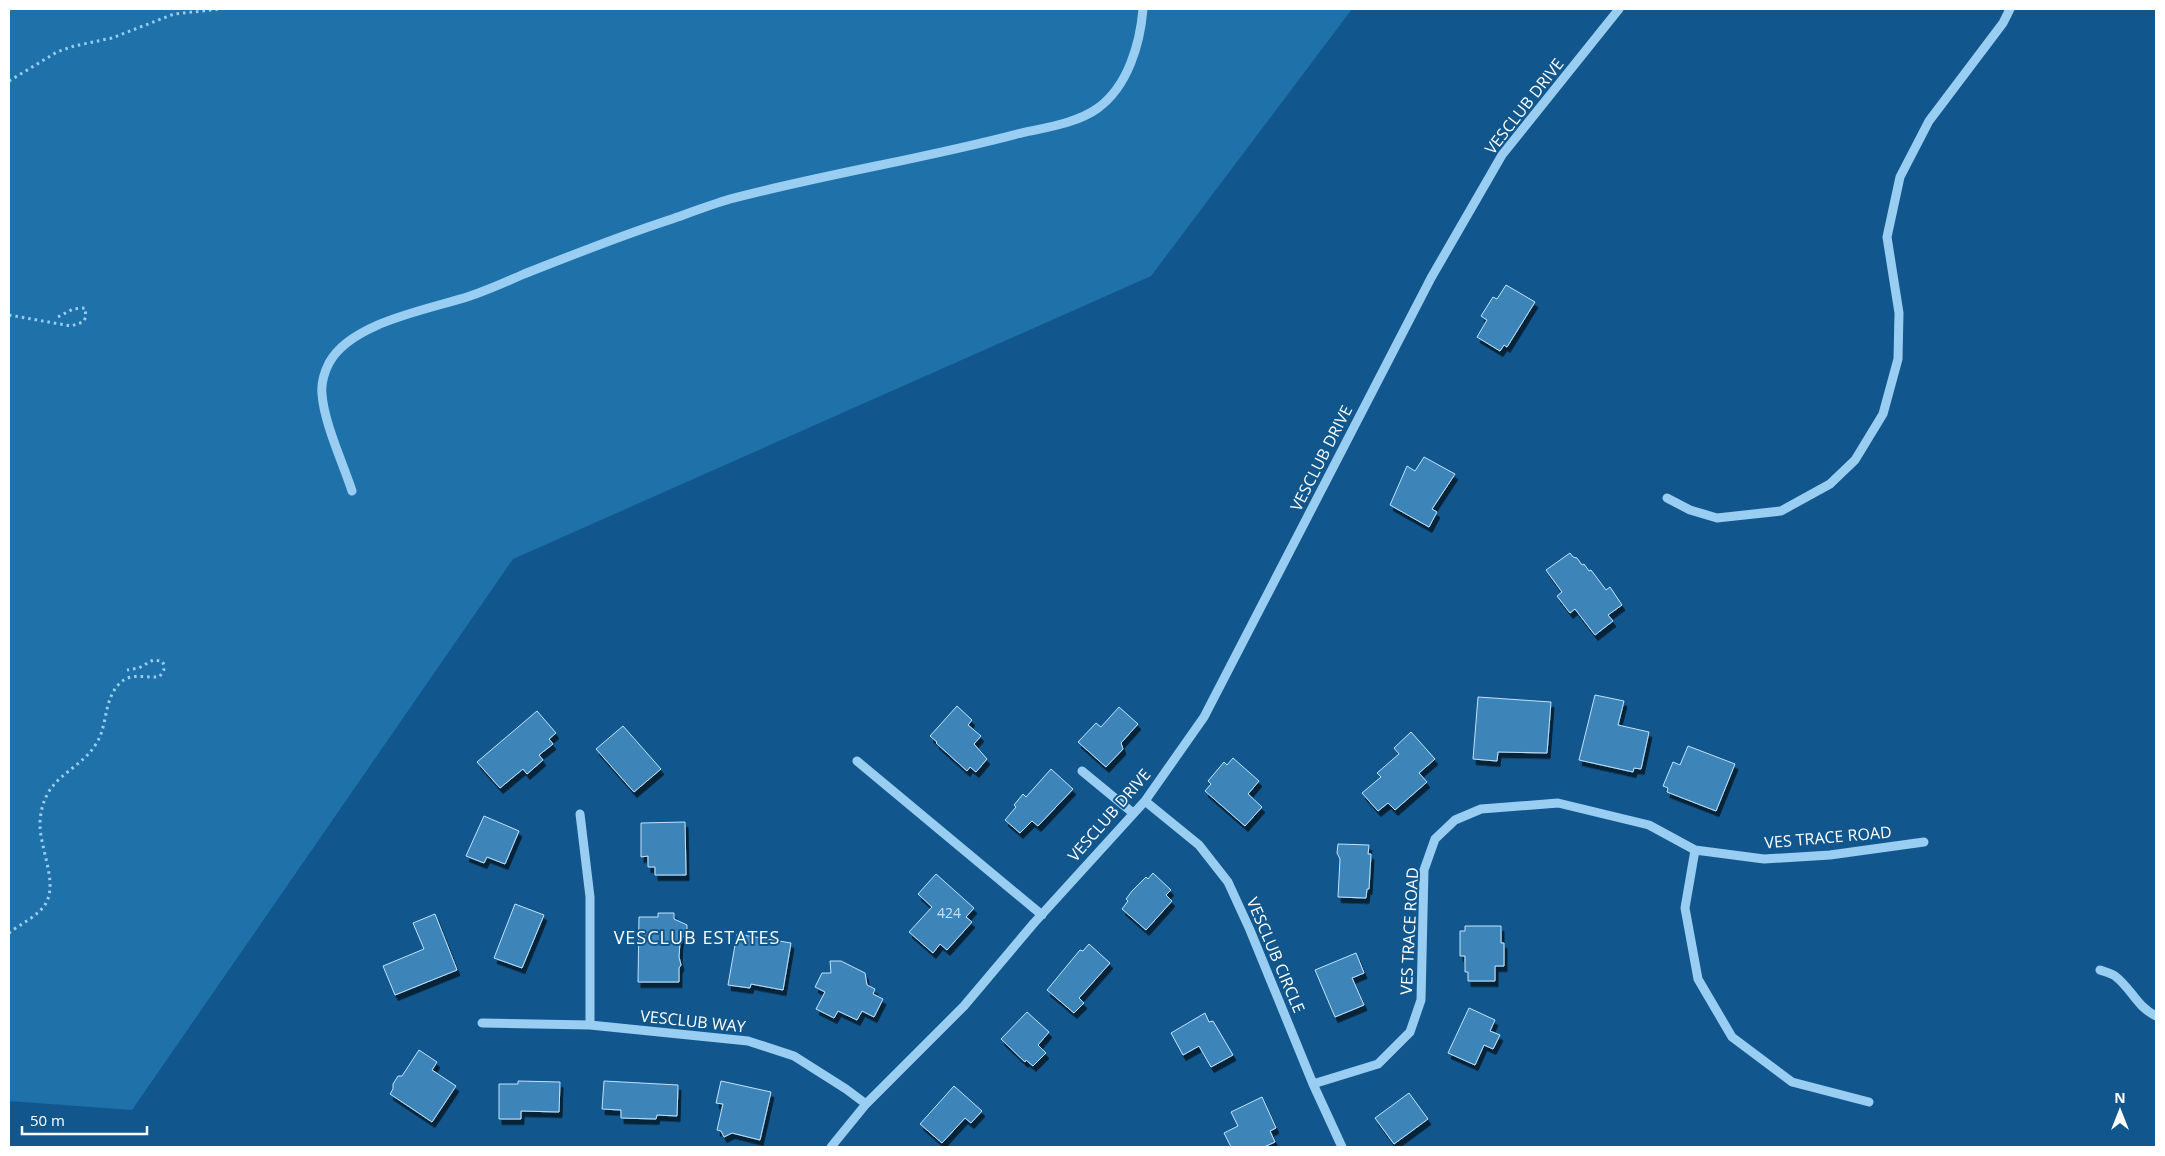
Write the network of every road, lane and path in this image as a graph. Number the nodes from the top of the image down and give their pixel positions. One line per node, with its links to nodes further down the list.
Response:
1 (221, 9): 5 (path)
2 (1143, 9): 8 (street)
3 (1619, 9): 13 (street, VESCLUB DRIVE)
4 (2010, 9): 9 (street)
5 (9, 81)
6 (9, 315): 7 (path)
7 (56, 318)
8 (352, 491)
9 (1667, 498)
10 (127, 670): 19 (path)
11 (857, 761): 18 (street)
12 (1082, 771): 14 (street)
13 (1146, 801): 14 (street, VESCLUB DRIVE); 24 (street, VESCLUB CIRCLE)
14 (1133, 813): 18 (street, VESCLUB DRIVE)
15 (580, 814): 23 (street)
16 (1924, 842): 17 (street, VES TRACE ROAD)
17 (1695, 850): 24 (street, VES TRACE ROAD); 25 (street)
18 (1042, 915): 26 (street, VESCLUB DRIVE)
19 (9, 933)
20 (2100, 970): 21 (street)
21 (2156, 1016)
22 (482, 1023): 23 (street, VESCLUB WAY)
23 (590, 1026): 26 (street, VESCLUB WAY)
24 (1313, 1084): 28 (street, VESCLUB CIRCLE)
25 (1869, 1102)
26 (866, 1104): 27 (street, VESCLUB DRIVE)
27 (831, 1147)
28 (1342, 1147)

